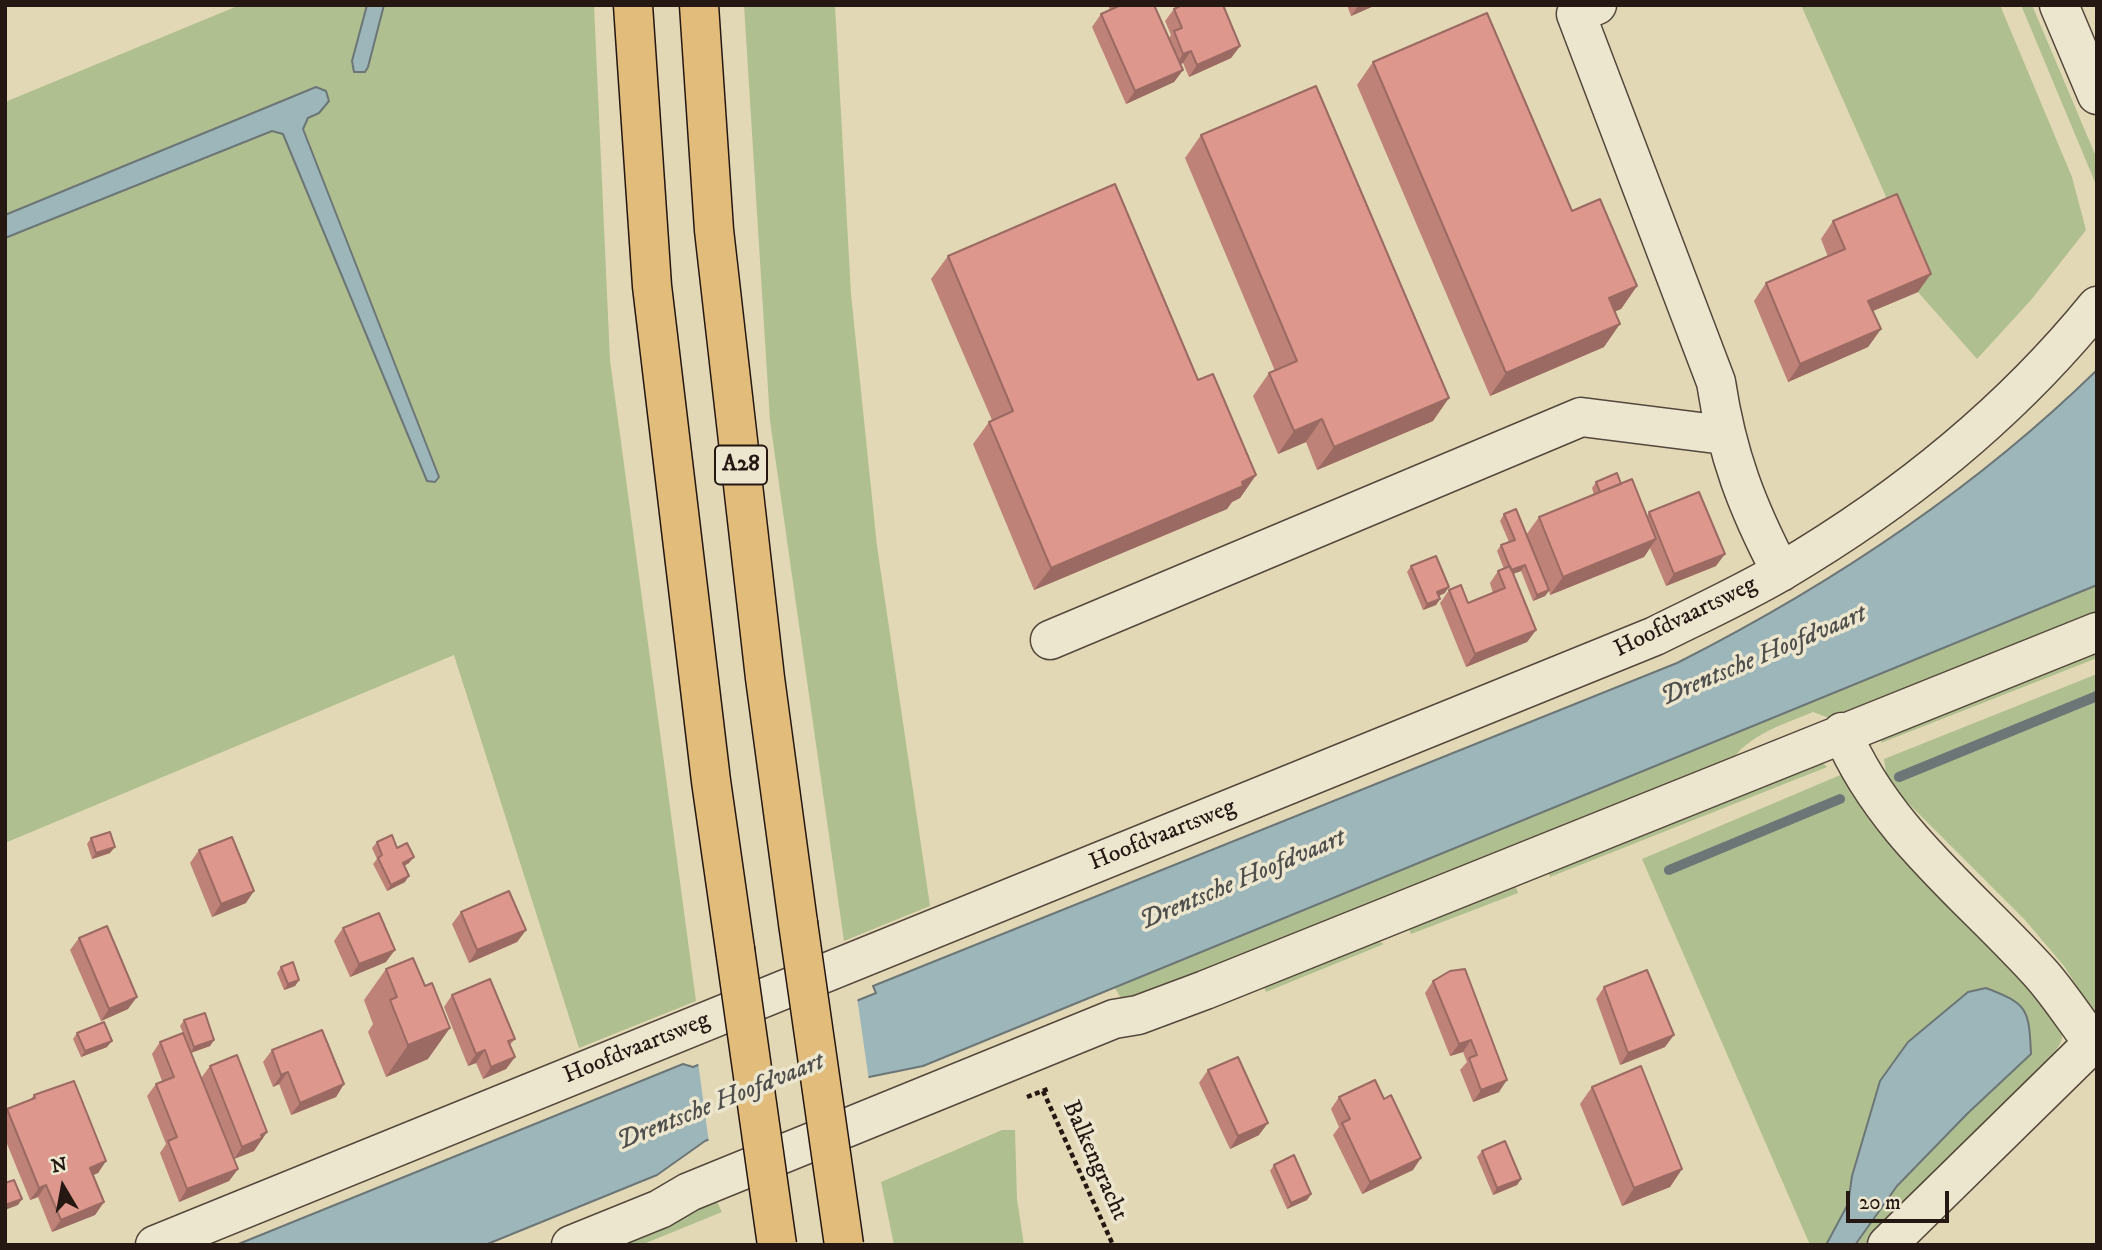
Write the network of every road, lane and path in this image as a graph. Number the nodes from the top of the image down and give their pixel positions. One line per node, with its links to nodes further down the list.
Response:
1 (633, 5): 16 (highway, bridge)
2 (699, 5): 17 (highway, A28, bridge)
3 (1597, 5): 7 (street)
4 (2059, 5): 5 (street)
5 (2097, 95)
6 (2097, 306): 8 (street, Hoofdvaartsweg)
7 (1724, 435): 8 (street); 10 (street)
8 (1781, 572): 14 (street, Hoofdvaartsweg)
9 (2097, 632): 11 (street)
10 (1050, 640)
11 (1842, 732): 12 (street); 15 (street)
12 (2095, 1045): 19 (street)
13 (1043, 1091): 18 (path, Balkengracht)
14 (155, 1245)
15 (571, 1245)
16 (777, 1245)
17 (844, 1245)
18 (1112, 1245)
19 (1887, 1245)

